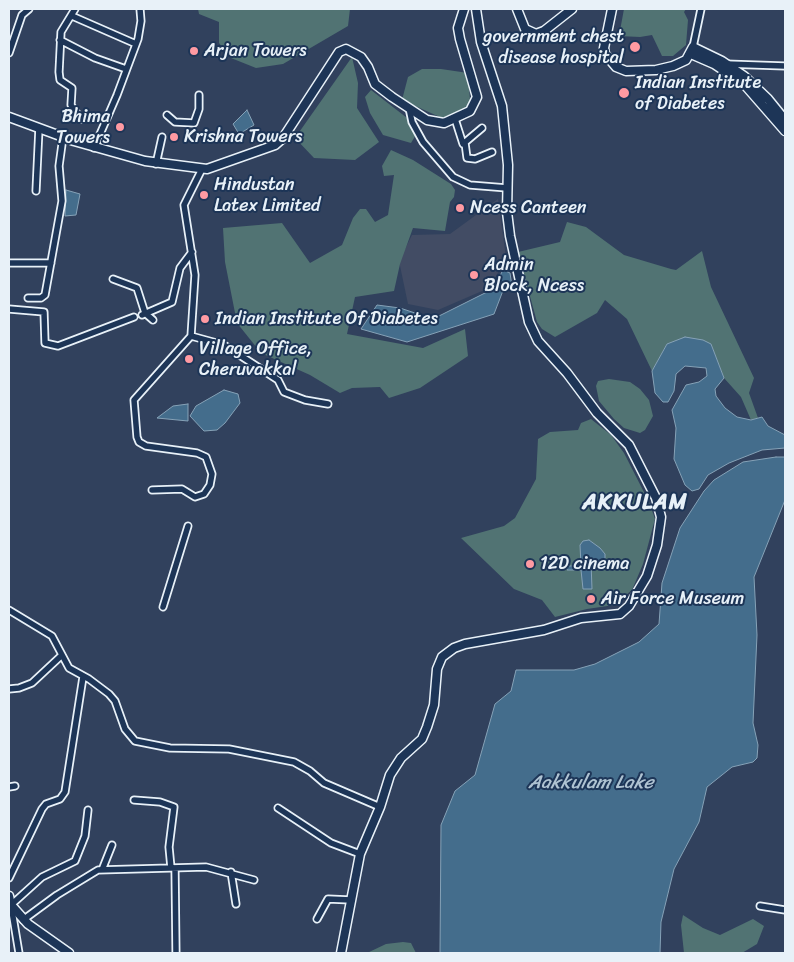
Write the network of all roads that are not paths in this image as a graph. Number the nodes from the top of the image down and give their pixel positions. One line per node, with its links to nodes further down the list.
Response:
1 (29, 9): 14 (street)
2 (75, 9): 10 (street)
3 (140, 9): 12 (street)
4 (464, 9): 24 (main road)
5 (476, 9): 36 (main road)
6 (517, 9): 7 (main road)
7 (572, 9)
8 (612, 9): 13 (main road)
9 (701, 9): 13 (street)
10 (72, 16): 11 (street); 12 (street)
11 (60, 40): 18 (street); 23 (street)
12 (136, 44): 18 (street)
13 (692, 50): 15 (main road); 16 (main road)
14 (9, 53)
15 (714, 64): 16 (street); 28 (main road)
16 (727, 64): 17 (street); 25 (main road)
17 (785, 66)
18 (126, 69): 32 (street)
19 (199, 95): 21 (street)
20 (409, 108): 24 (main road); 35 (main road); 36 (street)
21 (167, 115)
22 (9, 117): 26 (main road)
23 (81, 119)
24 (455, 119): 31 (street)
25 (785, 120)
26 (39, 128): 29 (main road); 37 (street)
27 (482, 128): 31 (street)
28 (785, 132)
29 (63, 137): 32 (main road); 40 (street)
30 (162, 137): 34 (street)
31 (465, 143): 33 (street)
32 (94, 148): 34 (main road)
33 (492, 152)
34 (156, 164): 35 (main road)
35 (202, 170): 38 (street)
36 (507, 188): 57 (main road)
37 (36, 191)
38 (192, 252): 44 (street); 47 (street)
39 (9, 263): 40 (street)
40 (51, 263): 42 (street)
41 (113, 279): 44 (street)
42 (28, 298)
43 (9, 309): 45 (street)
44 (144, 314): 46 (street)
45 (134, 317)
46 (153, 320)
47 (191, 336): 48 (street); 49 (street)
48 (328, 404)
49 (152, 490)
50 (188, 526): 51 (street)
51 (162, 607)
52 (9, 610): 53 (street)
53 (62, 655): 54 (street); 55 (street)
54 (83, 677): 57 (street); 65 (street)
55 (9, 689)
56 (134, 800): 62 (street)
57 (380, 807): 61 (main road)
58 (278, 808): 61 (street)
59 (88, 810): 70 (street)
60 (112, 845): 63 (street)
61 (360, 854): 68 (main road)
62 (173, 868): 63 (street); 64 (street); 77 (street)
63 (102, 870): 74 (street)
64 (231, 872): 66 (street); 69 (street)
65 (9, 878)
66 (254, 880)
67 (9, 896): 70 (main road)
68 (351, 900): 73 (street); 78 (main road)
69 (236, 904)
70 (11, 905): 74 (main road); 75 (street)
71 (760, 906): 72 (street)
72 (785, 910)
73 (317, 919)
74 (23, 920): 76 (main road)
75 (19, 953)
76 (69, 953)
77 (176, 953)
78 (341, 953)

